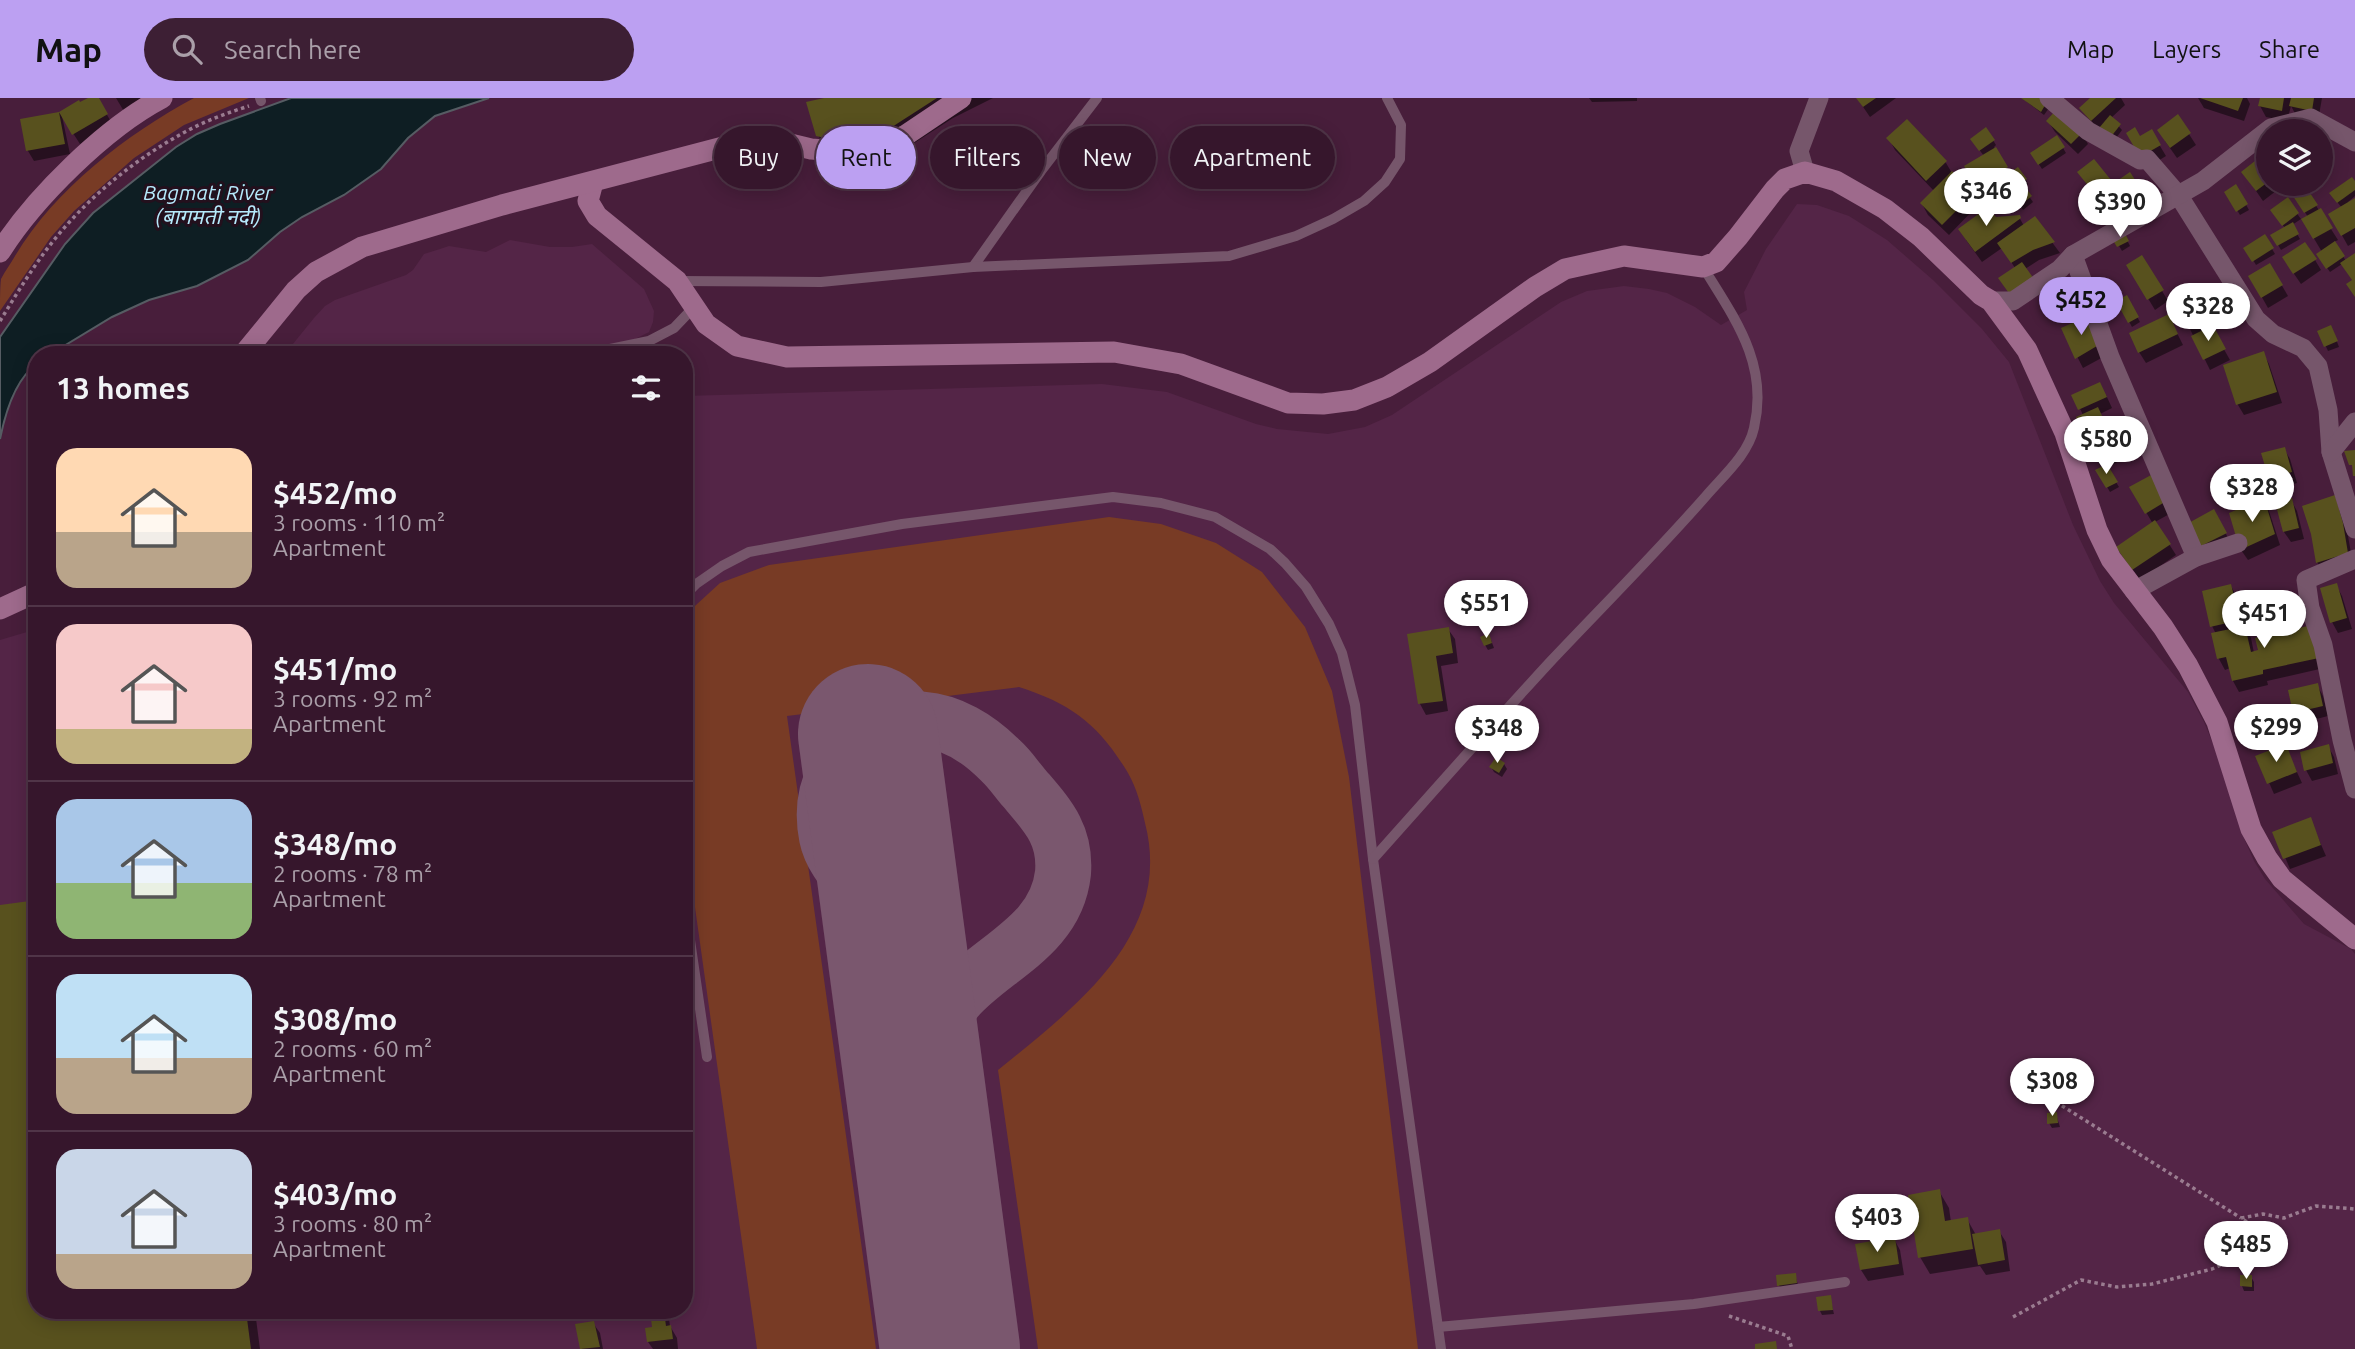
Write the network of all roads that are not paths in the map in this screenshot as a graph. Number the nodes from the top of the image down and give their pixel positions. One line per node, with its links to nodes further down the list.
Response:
1 (162, 98): 11 (main road)
2 (961, 98): 9 (main road)
3 (1097, 98): 13 (lane)
4 (1387, 98): 13 (lane)
5 (1819, 98): 8 (street)
6 (2049, 98): 10 (street)
7 (2355, 142): 10 (street)
8 (1805, 172): 14 (main road); 16 (main road)
9 (593, 182): 15 (main road); 18 (main road)
10 (2179, 196): 12 (street); 21 (street)
11 (0, 252)
12 (2073, 255): 16 (street); 24 (street)
13 (973, 267): 15 (lane)
14 (1703, 267): 17 (main road); 31 (lane)
15 (677, 281): 17 (main road)
16 (1991, 302): 27 (main road)
17 (694, 307): 19 (lane)
18 (250, 346)
19 (625, 346)
20 (2355, 422): 21 (street)
21 (2331, 452): 22 (street)
22 (2355, 528)
23 (2238, 544): 24 (street)
24 (2196, 557): 27 (street)
25 (2355, 559): 30 (street)
26 (693, 588): 31 (lane)
27 (2134, 592): 32 (main road)
28 (28, 596): 29 (main road)
29 (0, 609)
30 (2354, 780)
31 (1373, 859): 36 (lane)
32 (2355, 939)
33 (693, 960): 34 (lane)
34 (707, 1057)
35 (1845, 1282): 36 (lane)
36 (1438, 1327): 37 (lane)
37 (1441, 1349)

